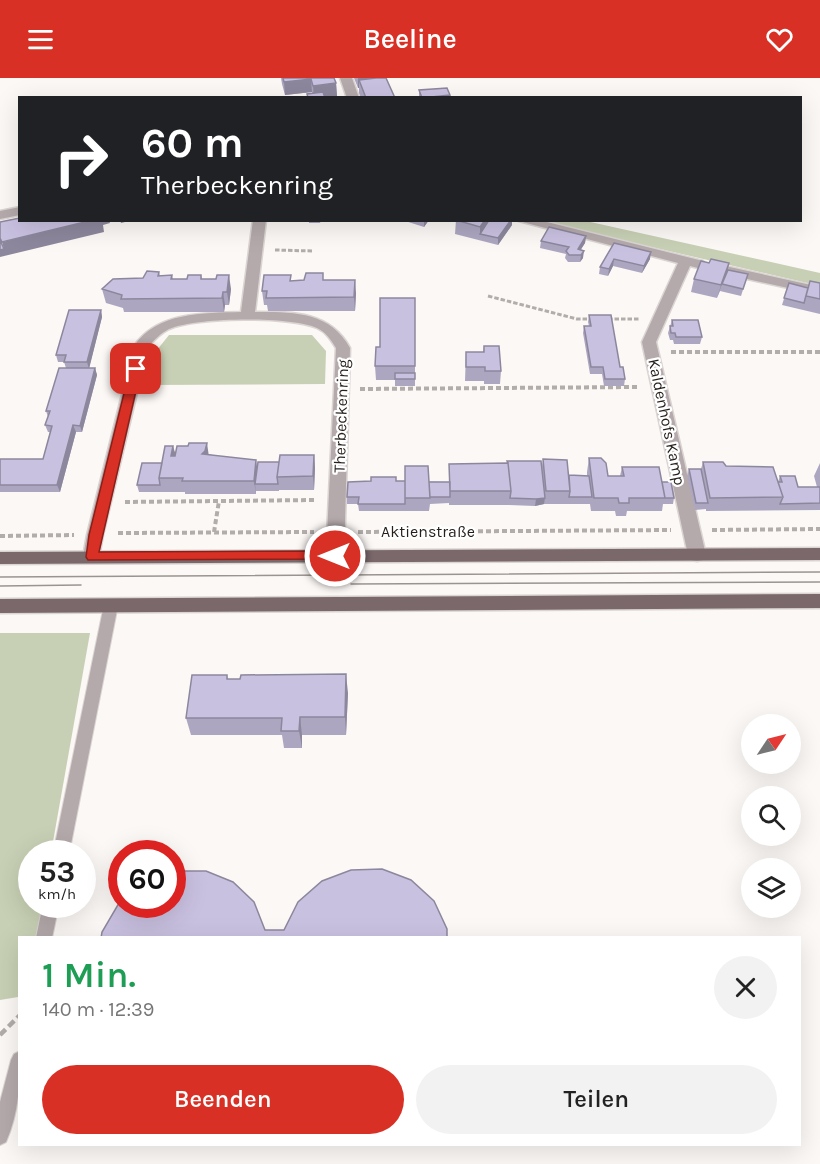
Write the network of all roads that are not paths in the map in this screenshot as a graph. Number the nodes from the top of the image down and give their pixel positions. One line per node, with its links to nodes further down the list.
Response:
1 (346, 78): 2 (street)
2 (352, 96)
3 (18, 211): 4 (street)
4 (0, 215)
5 (260, 222): 9 (street)
6 (529, 222): 7 (street)
7 (686, 261): 8 (street); 11 (street, Kaldenhofs Kamp)
8 (820, 291)
9 (248, 318): 12 (street, Therbeckenring); 13 (street, Therbeckenring)
10 (820, 554): 11 (main road, Aktienstraße)
11 (697, 555): 12 (main road, Aktienstraße)
12 (335, 556): 13 (main road, Aktienstraße)
13 (92, 557): 14 (main road, Aktienstraße)
14 (0, 558)
15 (820, 601): 16 (main road)
16 (111, 605): 17 (main road); 18 (lane)
17 (0, 606)
18 (64, 840)
19 (48, 918): 20 (lane)
20 (44, 936)
21 (18, 1068): 22 (lane)
22 (0, 1136)

